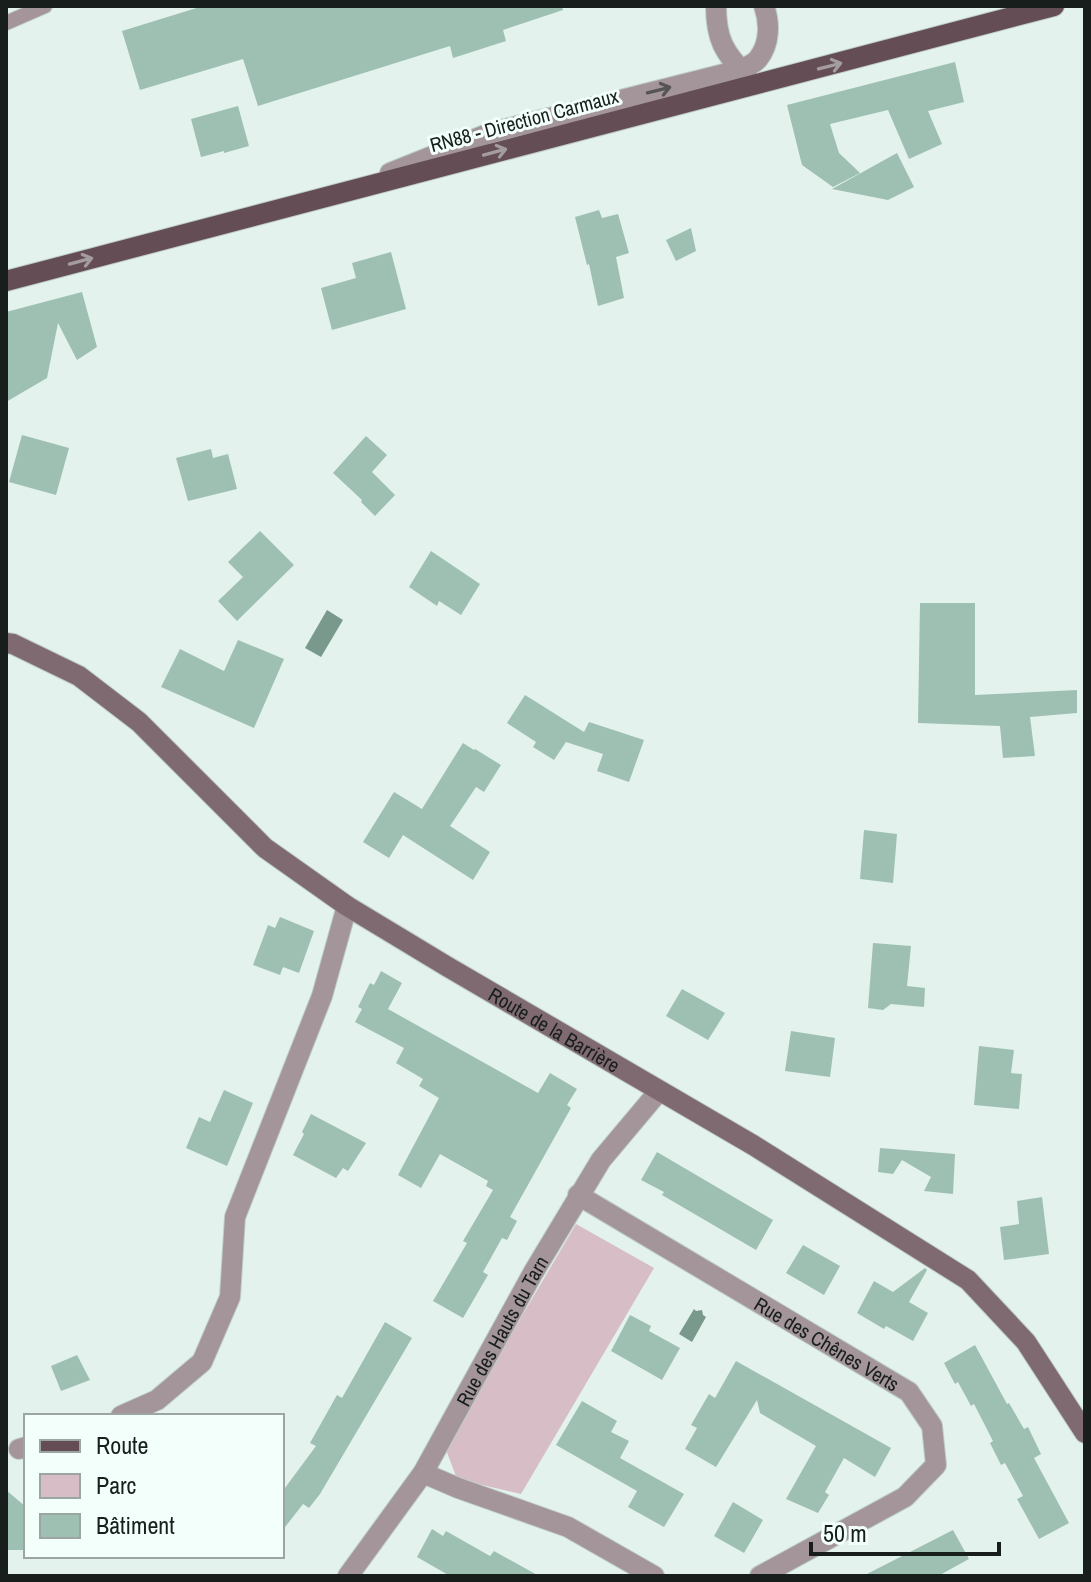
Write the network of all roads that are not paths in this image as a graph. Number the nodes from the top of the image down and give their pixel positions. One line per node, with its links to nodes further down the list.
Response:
1 (45, 6): 5 (lane)
2 (716, 6): 6 (street)
3 (764, 6): 6 (street)
4 (1054, 6): 7 (main road, RN88 - Direction Carmaux, one-way to 4)
5 (6, 23)
6 (740, 70): 7 (street); 8 (street, one-way to 6)
7 (755, 85): 8 (main road, RN88 - Direction Carmaux, one-way to 7)
8 (345, 191): 9 (main road, RN88 - Direction Carmaux, one-way to 8)
9 (6, 281)
10 (6, 643): 11 (street, Route de la Barrière)
11 (347, 906): 12 (street, Route de la Barrière); 14 (street)
12 (659, 1091): 13 (street, Rue des Hauts du Tarn); 15 (street, Route de la Barrière)
13 (578, 1195): 16 (street, Rue des Hauts du Tarn); 19 (street, Rue des Chênes Verts)
14 (126, 1414)
15 (1085, 1433)
16 (423, 1473): 17 (street, Rue des Hauts du Tarn); 18 (street)
17 (348, 1576)
18 (654, 1576)
19 (760, 1576)

